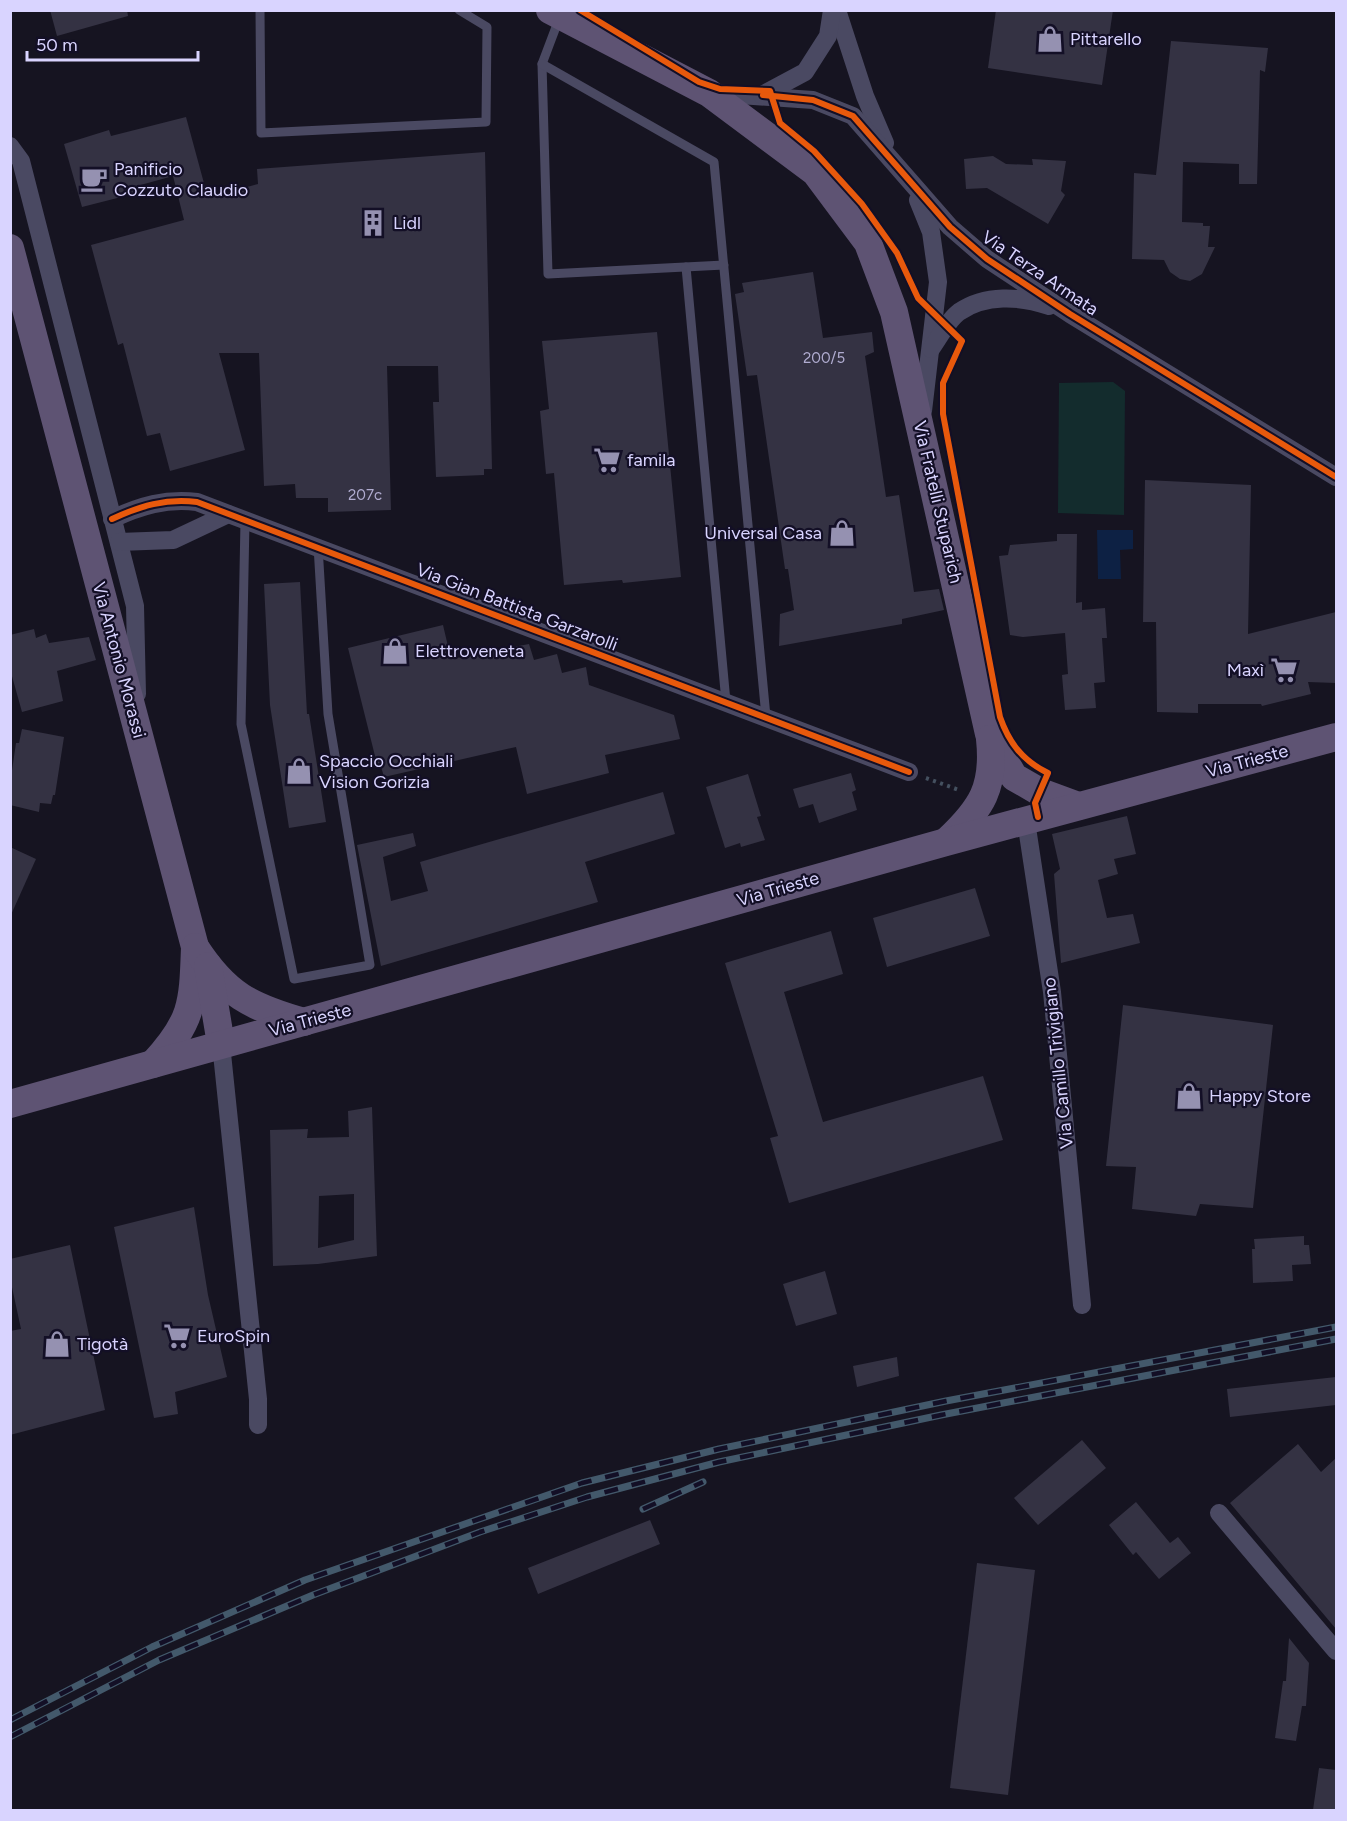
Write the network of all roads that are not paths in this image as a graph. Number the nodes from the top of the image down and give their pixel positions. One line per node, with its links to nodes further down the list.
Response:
1 (260, 10): 2 (lane)
2 (459, 10)
3 (832, 10): 8 (street)
4 (837, 10): 10 (street)
5 (555, 14): 6 (lane); 7 (main road, Via Terza Armata)
6 (542, 64): 14 (lane); 15 (lane)
7 (709, 93): 8 (street, Via Terza Armata); 11 (main road, Via Terza Armata)
8 (762, 95): 10 (street, Via Terza Armata)
9 (10, 146): 21 (street)
10 (891, 156): 12 (street, Via Terza Armata)
11 (815, 172): 18 (main road, Via Fratelli Stuparich)
12 (915, 190): 16 (street, Via Terza Armata); 17 (street)
13 (10, 248): 27 (main road, Via Antonio Morassi)
14 (724, 265): 15 (lane); 26 (lane)
15 (686, 267): 25 (lane)
16 (1070, 314): 17 (street, Via Terza Armata); 19 (street, Via Terza Armata)
17 (930, 352): 18 (street)
18 (921, 428): 28 (main road, Via Fratelli Stuparich)
19 (1336, 477)
20 (228, 514): 21 (street, Via Gian Battista Garzarolli); 22 (street, Via Gian Battista Garzarolli); 23 (street)
21 (112, 519): 23 (street)
22 (245, 521): 24 (street, Via Gian Battista Garzarolli); 24 (lane)
23 (119, 542): 27 (street)
24 (318, 545): 25 (street, Via Gian Battista Garzarolli)
25 (726, 702): 26 (street, Via Gian Battista Garzarolli)
26 (766, 717): 30 (street, Via Gian Battista Garzarolli)
27 (138, 730): 35 (main road, Via Antonio Morassi)
28 (989, 734): 31 (main road, Via Fratelli Stuparich); 34 (main road)
29 (1336, 737): 32 (main road, Via Trieste)
30 (909, 772)
31 (1014, 777): 32 (main road, Via Fratelli Stuparich); 33 (main road)
32 (1078, 806): 33 (main road, Via Trieste)
33 (1026, 821): 34 (main road, Via Trieste); 40 (street, Via Camillo Trivigiano)
34 (946, 842): 36 (main road, Via Trieste)
35 (202, 957): 36 (main road); 37 (main road); 38 (main road, Via Antonio Morassi)
36 (305, 1022): 37 (main road, Via Trieste)
37 (221, 1044): 38 (main road, Via Trieste); 41 (street)
38 (153, 1064): 39 (main road, Via Trieste)
39 (10, 1104)
40 (1082, 1305)
41 (258, 1425)
42 (1219, 1513): 43 (street)
43 (1336, 1650)

